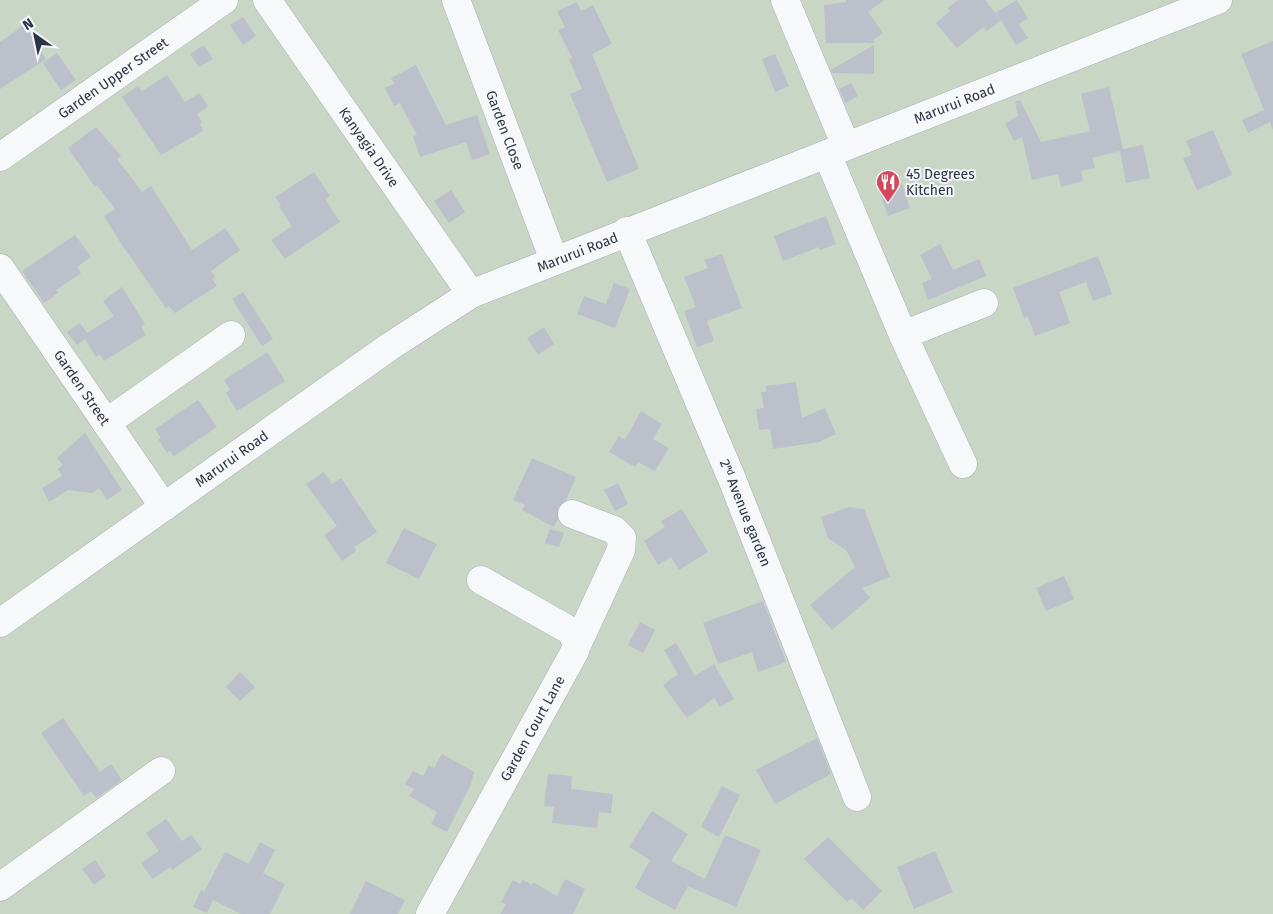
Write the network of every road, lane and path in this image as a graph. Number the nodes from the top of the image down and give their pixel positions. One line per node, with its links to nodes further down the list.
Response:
1 (224, 0): 7 (street, Garden Upper Street)
2 (267, 0): 11 (street, Kanyagia Drive)
3 (456, 0): 9 (street, Garden Close)
4 (785, 0): 6 (street)
5 (1218, 0): 6 (street, Marurui Road)
6 (837, 150): 8 (street, Marurui Road); 14 (street)
7 (0, 156)
8 (627, 231): 9 (street, Marurui Road); 23 (street, 2ⁿᵈ Avenue garden)
9 (554, 260): 11 (street, Marurui Road)
10 (0, 268): 15 (street, Garden Street)
11 (470, 294): 17 (street, Marurui Road)
12 (984, 303): 14 (street)
13 (231, 335): 15 (street)
14 (903, 335): 16 (street)
15 (106, 423): 17 (street, Garden Street)
16 (963, 464)
17 (164, 507): 20 (street, Marurui Road)
18 (572, 514): 21 (street, Garden Court Lane)
19 (481, 580): 21 (street)
20 (0, 623)
21 (576, 648): 25 (street, Garden Court Lane)
22 (161, 771): 24 (street)
23 (857, 797)
24 (0, 887)
25 (430, 914)

